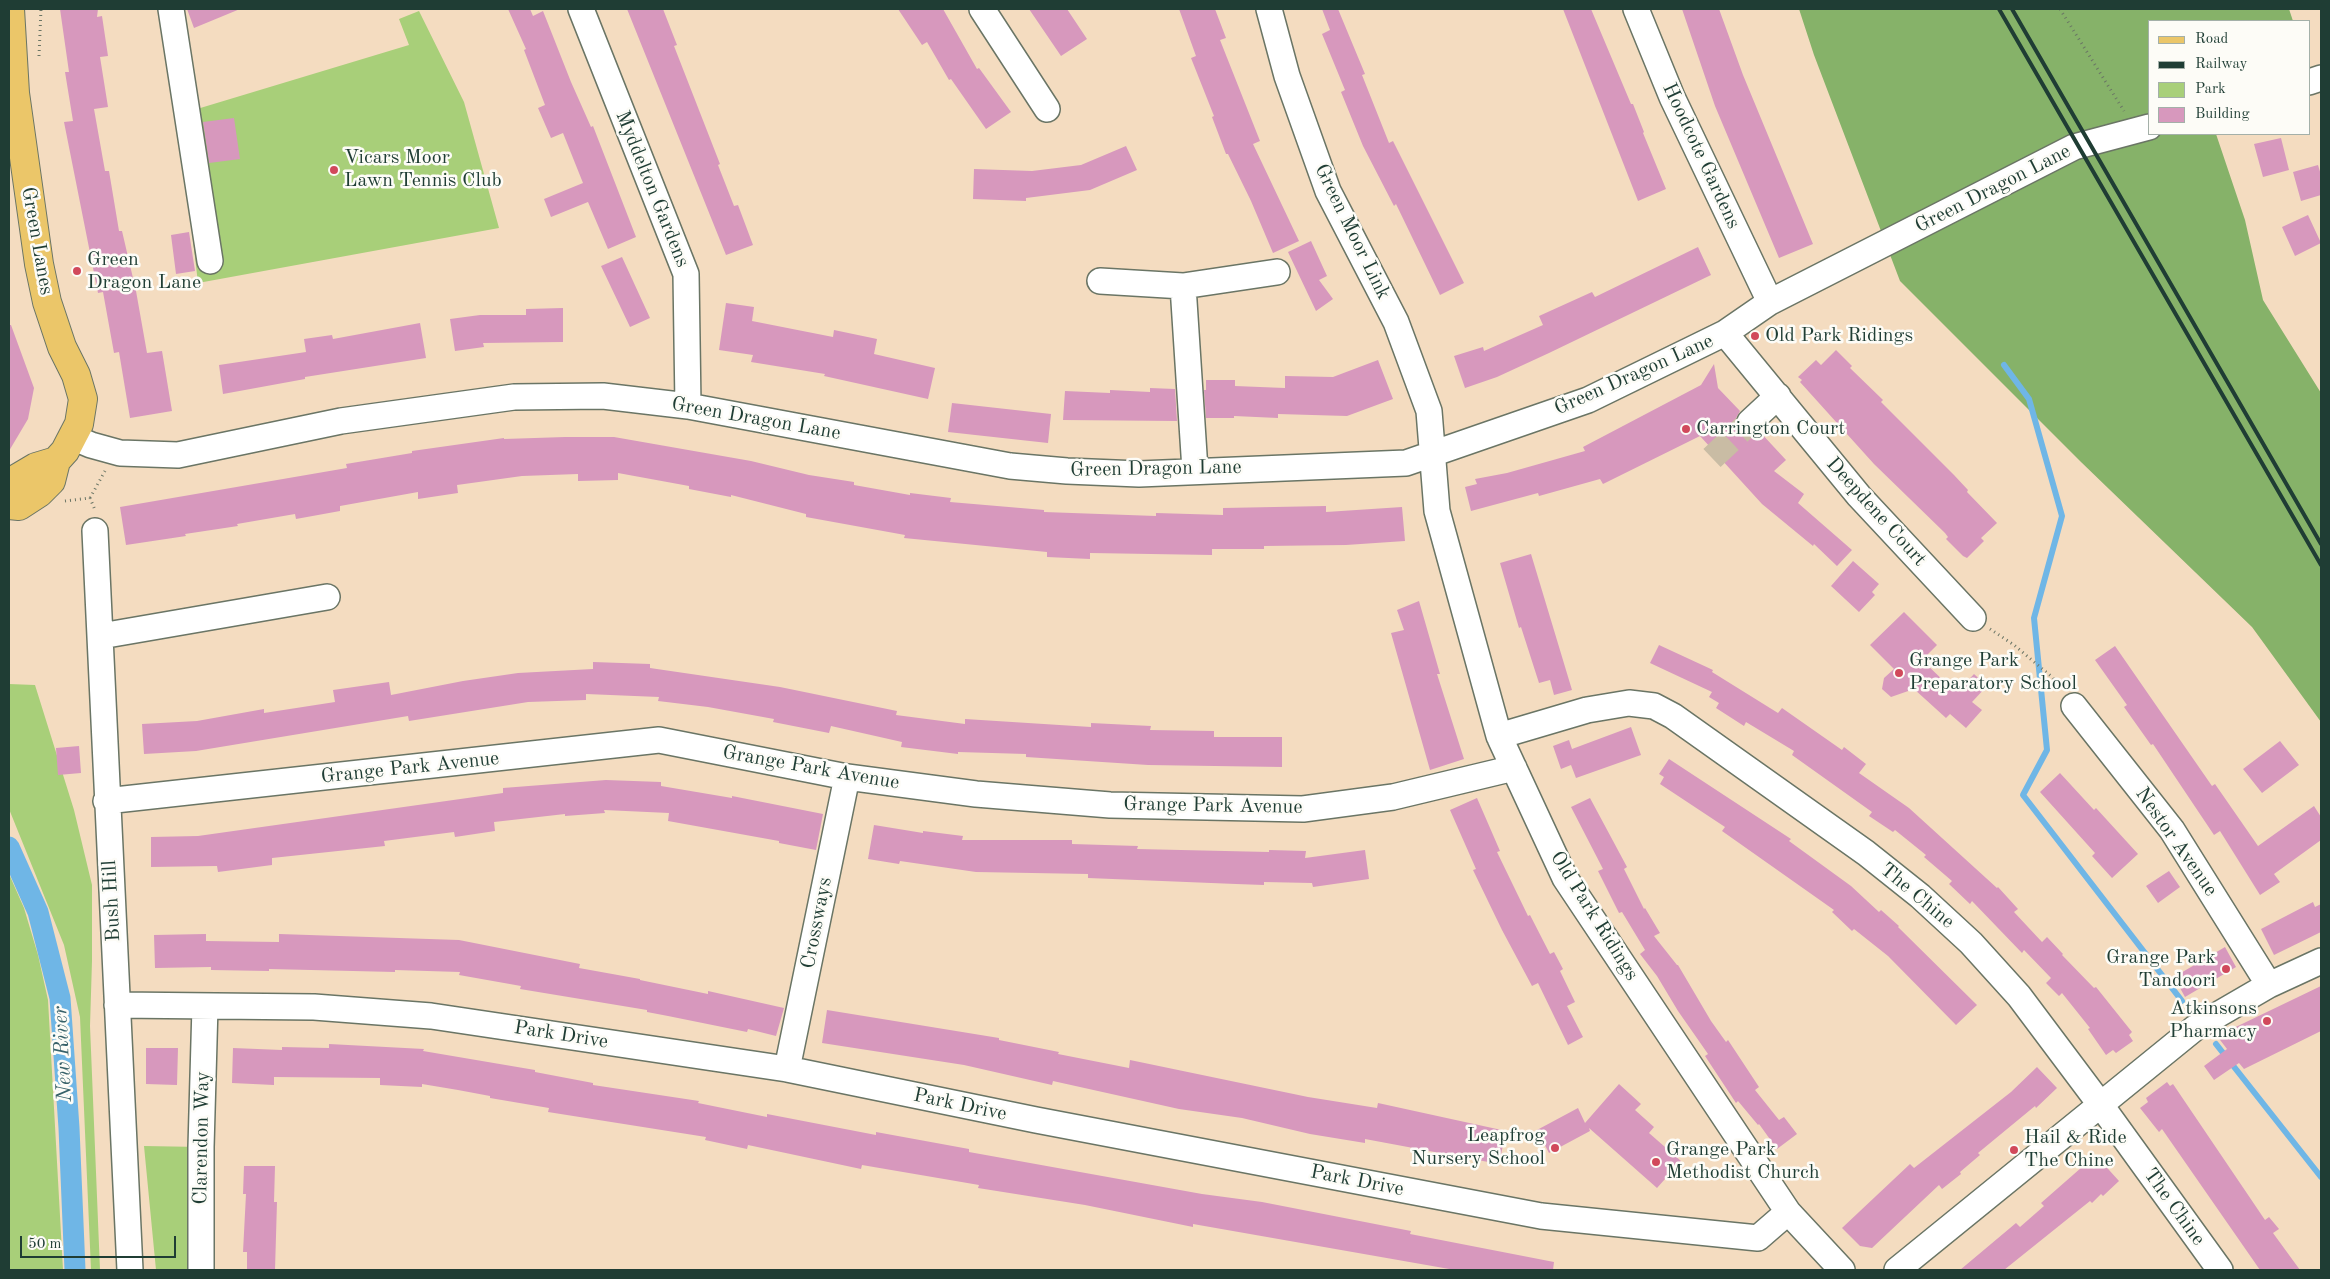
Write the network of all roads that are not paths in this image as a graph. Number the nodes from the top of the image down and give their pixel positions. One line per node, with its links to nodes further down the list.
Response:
1 (10, 9): 9 (main road, Green Lanes)
2 (171, 9): 10 (street)
3 (581, 9): 17 (street, Myddelton Gardens)
4 (982, 9): 7 (street)
5 (1269, 9): 20 (street, Green Moor Link)
6 (1636, 9): 14 (street, Hoodcote Gardens)
7 (1048, 109)
8 (2142, 128): 14 (street, Green Dragon Lane)
9 (16, 157): 19 (main road, Green Lanes)
10 (210, 262)
11 (1277, 272): 13 (street)
12 (1100, 281): 13 (street)
13 (1183, 286): 22 (street)
14 (1770, 302): 15 (street, Green Dragon Lane)
15 (1725, 333): 16 (street, Deepdene Court); 20 (street, Green Dragon Lane)
16 (1778, 396): 18 (street); 27 (street, Deepdene Court)
17 (688, 406): 19 (street, Green Dragon Lane); 22 (street, Green Dragon Lane)
18 (1750, 422)
19 (72, 437): 21 (main road, Green Lanes)
20 (1433, 454): 22 (street, Green Dragon Lane); 30 (street, Old Park Ridings)
21 (56, 461): 23 (main road); 24 (main road, Green Lanes)
22 (1195, 470)
23 (9, 483)
24 (9, 506)
25 (95, 531): 28 (street, Bush Hill)
26 (327, 597): 28 (street)
27 (1972, 618)
28 (101, 636): 33 (street, Bush Hill)
29 (2074, 706): 35 (street, Nestor Avenue)
30 (1499, 736): 31 (street, Old Park Ridings); 39 (street, The Chine)
31 (1514, 768): 32 (street, Grange Park Avenue); 40 (street, Old Park Ridings)
32 (847, 777): 33 (street, Grange Park Avenue); 38 (street, Crossways)
33 (106, 801): 36 (street, Bush Hill)
34 (2321, 960): 35 (street)
35 (2269, 985): 39 (street)
36 (117, 1005): 37 (street, Park Drive); 41 (street, Bush Hill)
37 (205, 1006): 38 (street, Park Drive); 42 (street, Clarendon Way)
38 (787, 1070): 40 (street, Park Drive)
39 (2100, 1104): 44 (street); 45 (street, The Chine)
40 (1795, 1219): 43 (street, Old Park Ridings)
41 (130, 1270)
42 (201, 1270)
43 (1842, 1270)
44 (1897, 1270)
45 (2220, 1270)

